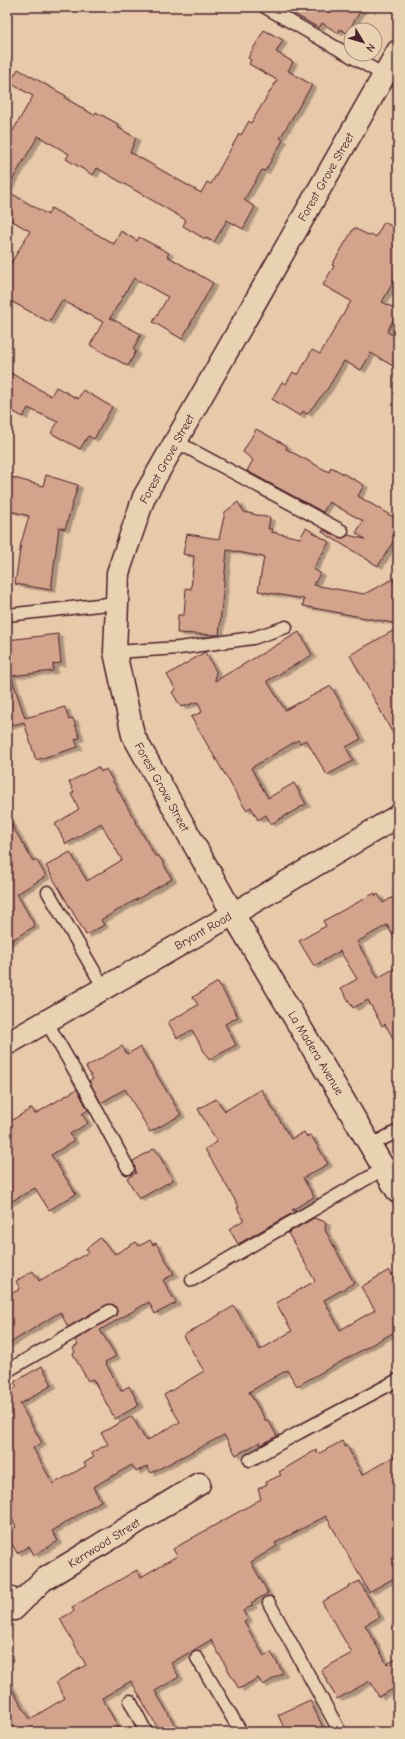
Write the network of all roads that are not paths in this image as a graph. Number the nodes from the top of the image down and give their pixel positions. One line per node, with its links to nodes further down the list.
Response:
1 (265, 7): 3 (lane)
2 (398, 51): 3 (street, Forest Grove Street)
3 (384, 75): 4 (street, Forest Grove Street)
4 (175, 441): 5 (lane); 6 (street, Forest Grove Street)
5 (342, 531)
6 (117, 603): 7 (lane); 9 (street, Forest Grove Street)
7 (7, 615)
8 (286, 627): 9 (lane)
9 (115, 652): 12 (street, Forest Grove Street)
10 (398, 816): 12 (street, Bryant Road)
11 (48, 892): 13 (lane)
12 (232, 914): 13 (street, Bryant Road); 17 (street, La Madera Avenue)
13 (104, 988): 14 (street, Bryant Road)
14 (46, 1022): 15 (street, Bryant Road); 18 (lane)
15 (7, 1044)
16 (398, 1131): 17 (lane)
17 (371, 1145): 19 (street, La Madera Avenue)
18 (128, 1168)
19 (385, 1168): 20 (street, La Madera Avenue); 21 (lane)
20 (398, 1192)
21 (192, 1280)
22 (110, 1311): 23 (lane)
23 (7, 1371)
24 (398, 1380): 25 (lane)
25 (250, 1460)
26 (199, 1484): 27 (street, Kerrwood Street)
27 (11, 1602)
28 (269, 1603): 33 (lane)
29 (197, 1658): 32 (lane)
30 (130, 1701): 31 (lane)
31 (146, 1732)
32 (241, 1732)
33 (340, 1732)

